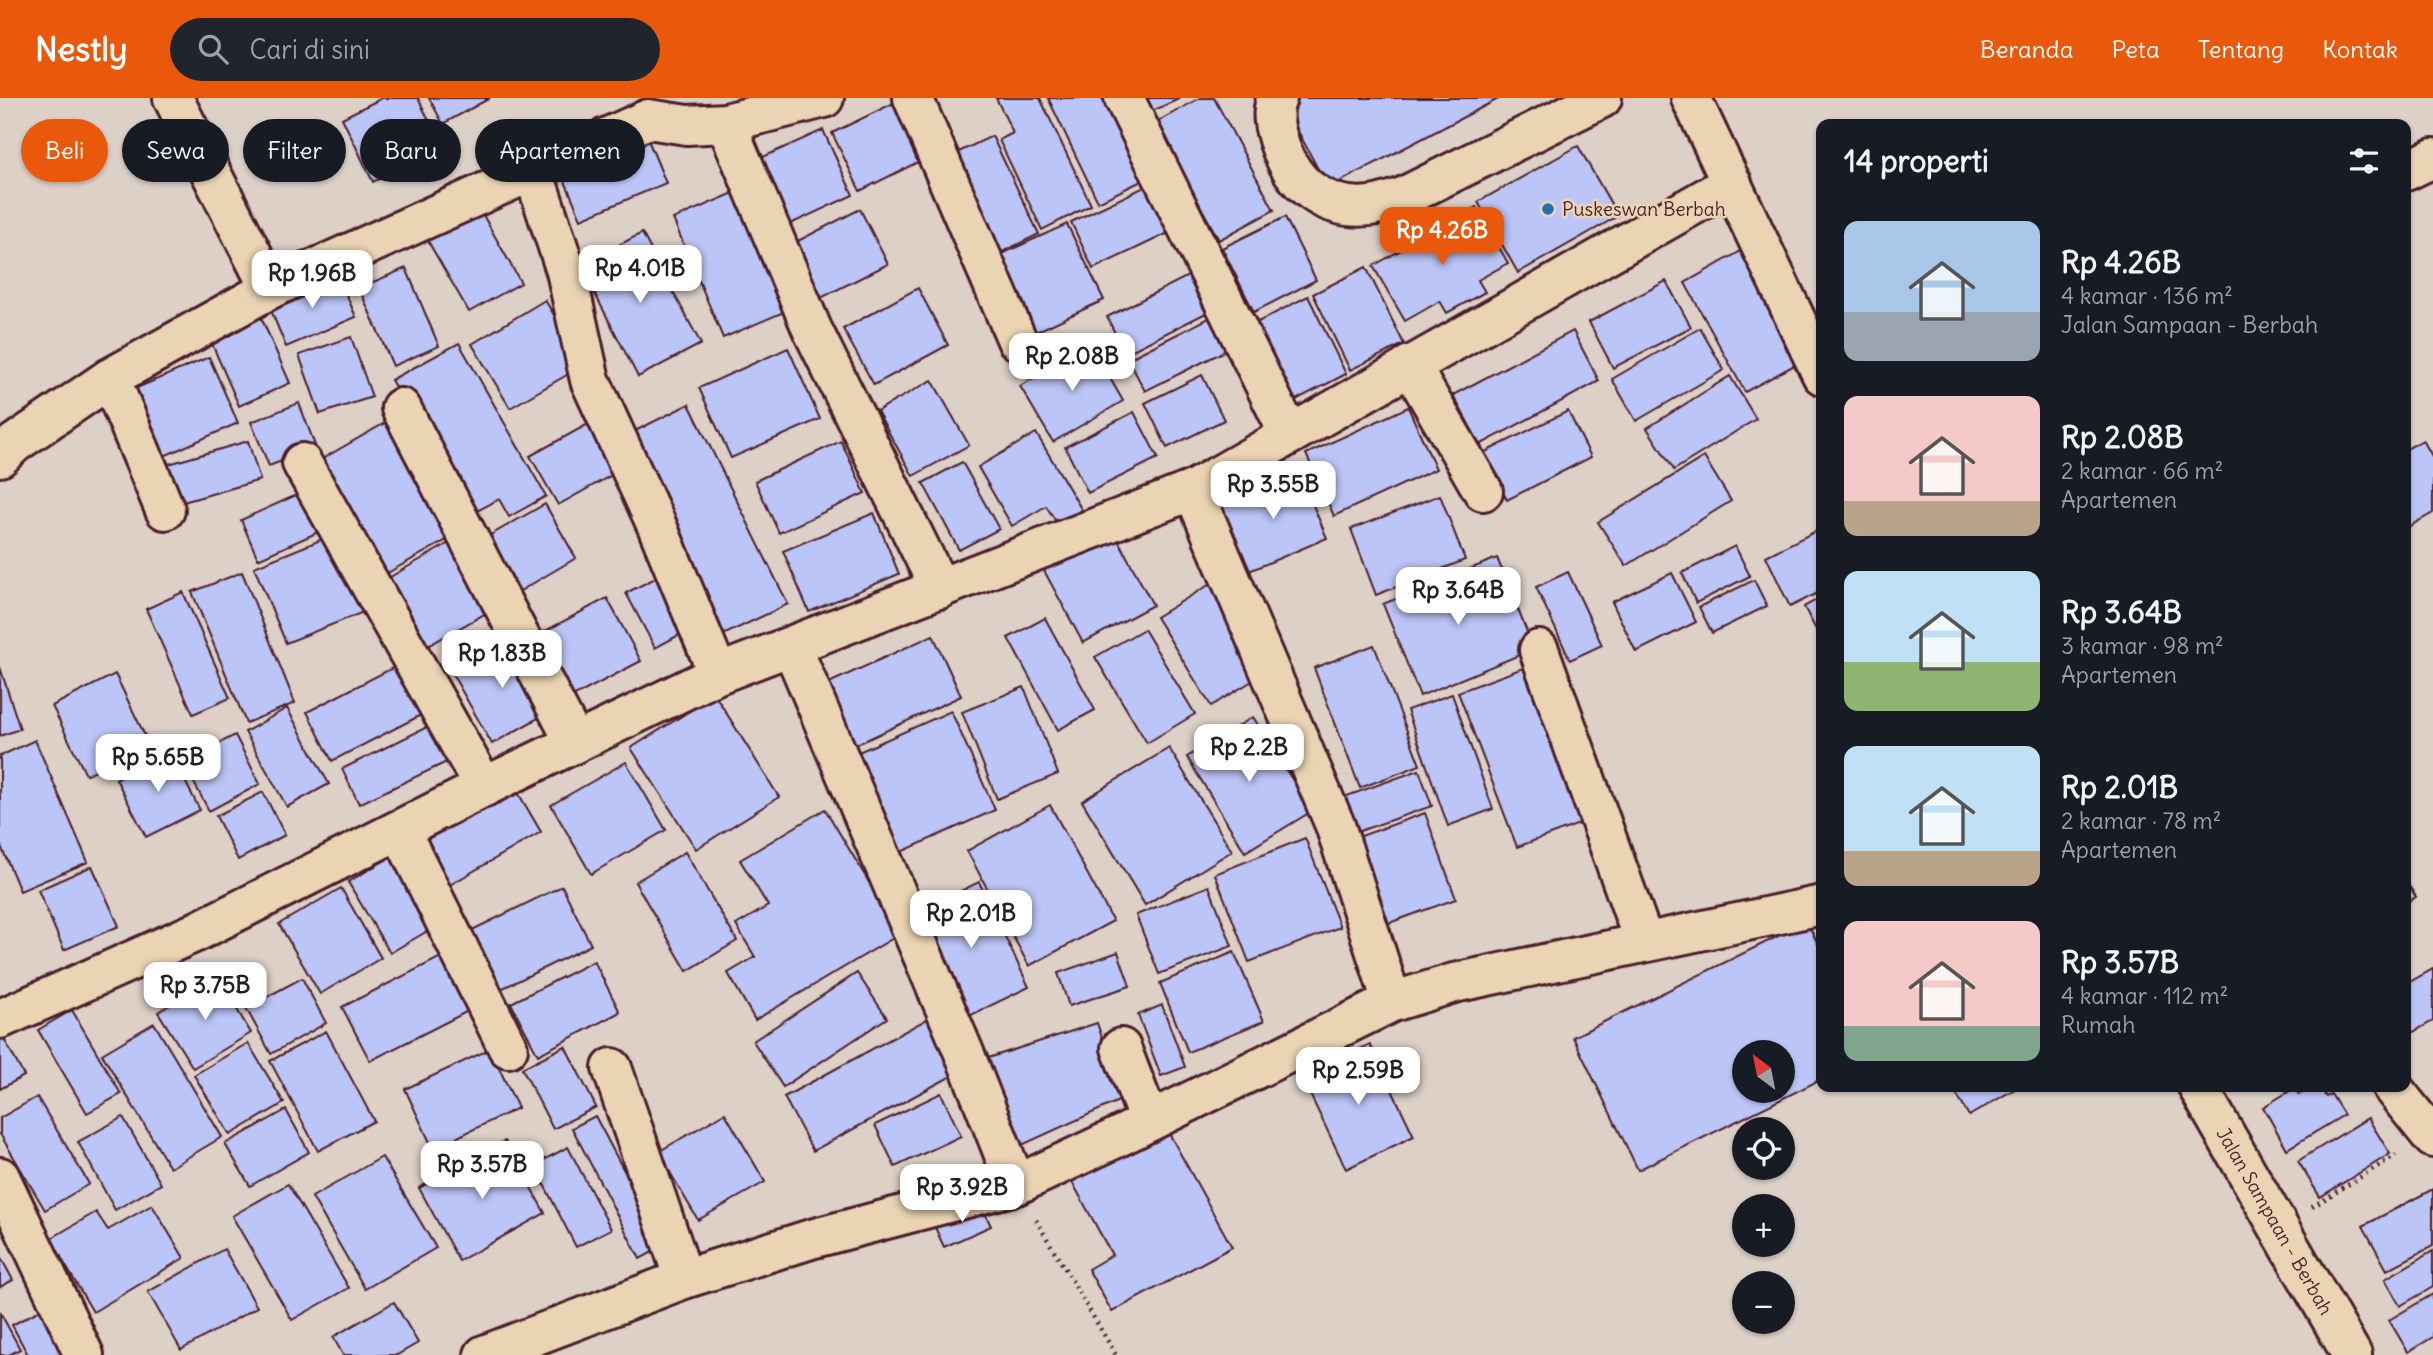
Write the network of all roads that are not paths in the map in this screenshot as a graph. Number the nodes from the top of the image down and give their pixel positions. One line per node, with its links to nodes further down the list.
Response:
1 (173, 98): 16 (street)
2 (824, 98): 10 (street)
3 (913, 98): 17 (street)
4 (1124, 98): 22 (street)
5 (1277, 98): 6 (street)
6 (1601, 98)
7 (1690, 98): 15 (street)
8 (643, 109): 9 (street); 10 (street)
9 (625, 119)
10 (726, 123): 28 (street)
11 (2433, 158): 12 (street)
12 (2411, 169)
13 (508, 182): 16 (street)
14 (537, 182): 31 (street)
15 (1732, 183): 18 (street); 19 (street)
16 (270, 289): 20 (street)
17 (1017, 340)
18 (1816, 361)
19 (1410, 365): 22 (street); 26 (street)
20 (110, 377): 23 (street); 27 (street)
21 (401, 408): 32 (street)
22 (1289, 433): 25 (street)
23 (0, 457)
24 (302, 463): 33 (street)
25 (1193, 490): 28 (street); 37 (street)
26 (1483, 491)
27 (165, 510)
28 (940, 589): 29 (street)
29 (792, 647): 31 (street); 47 (street)
30 (1539, 650): 36 (street)
31 (718, 674): 32 (street)
32 (575, 743): 33 (street)
33 (484, 787): 34 (street)
34 (400, 830): 38 (street); 39 (street)
35 (1816, 906): 36 (street)
36 (1644, 942): 37 (street)
37 (1392, 1002): 44 (street)
38 (0, 1019)
39 (508, 1048)
40 (1121, 1048): 44 (street)
41 (611, 1068): 48 (street)
42 (2201, 1092): 51 (street, Jalan Sampaan - Berbah)
43 (2396, 1092): 45 (street)
44 (1149, 1121): 47 (street)
45 (2430, 1135)
46 (0, 1177): 49 (street)
47 (1016, 1185): 48 (street)
48 (684, 1279): 50 (street)
49 (84, 1355)
50 (484, 1355)
51 (2352, 1355)

